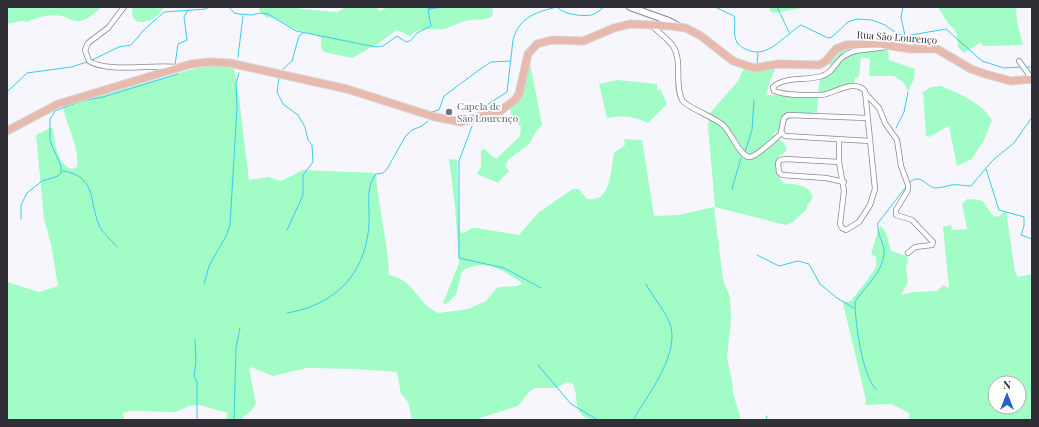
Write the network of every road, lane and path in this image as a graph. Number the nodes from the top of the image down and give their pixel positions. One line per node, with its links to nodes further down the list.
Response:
1 (124, 7): 7 (street)
2 (630, 7): 4 (street)
3 (651, 25): 4 (main road); 7 (main road); 12 (street)
4 (678, 26): 5 (main road, Rua São Lourenço)
5 (888, 45): 8 (main road, Rua São Lourenço); 9 (street)
6 (1021, 63): 8 (street)
7 (181, 67): 11 (main road)
8 (1032, 79)
9 (866, 94): 10 (street); 17 (street)
10 (867, 118): 12 (street); 14 (street)
11 (7, 131)
12 (782, 133): 13 (street)
13 (839, 140): 14 (street); 15 (street)
14 (870, 141): 16 (street)
15 (839, 162): 16 (street); 16 (street)
16 (844, 182)
17 (908, 253)

